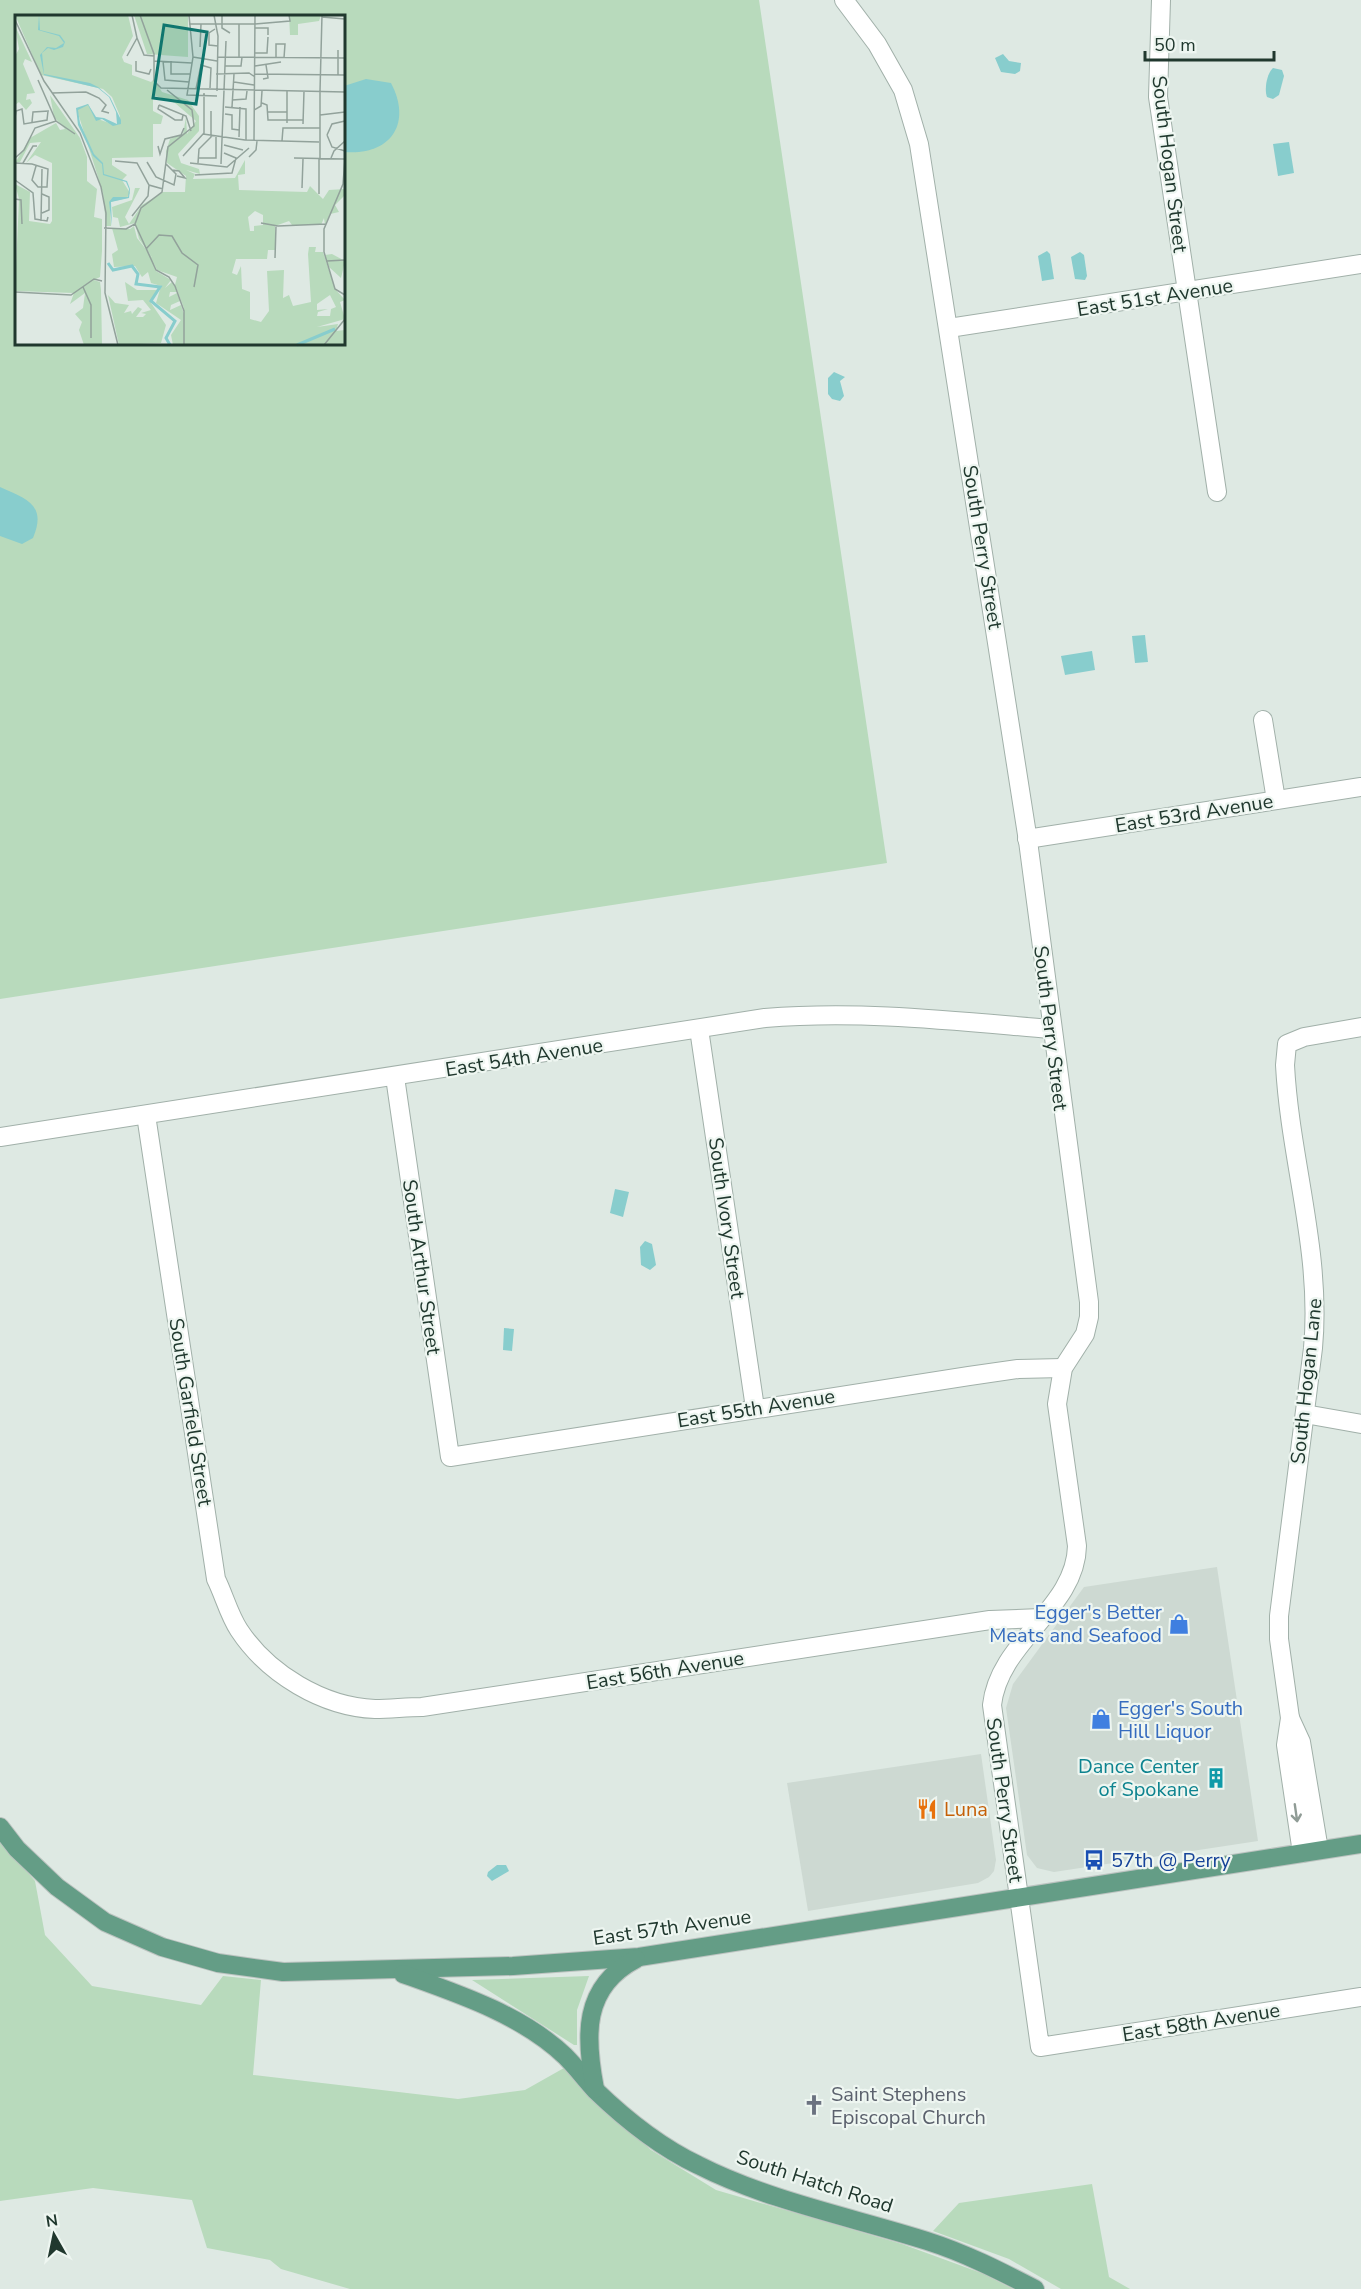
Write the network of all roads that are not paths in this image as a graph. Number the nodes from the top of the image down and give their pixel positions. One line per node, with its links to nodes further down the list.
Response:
1 (843, 0): 5 (street, South Perry Street)
2 (1161, 0): 4 (street, South Hogan Street)
3 (1361, 264): 4 (street, East 51st Avenue)
4 (1187, 291): 5 (street, East 51st Avenue); 6 (street)
5 (949, 328): 10 (street, South Perry Street)
6 (1217, 492)
7 (1263, 720): 9 (street)
8 (1361, 787): 9 (street, East 53rd Avenue)
9 (1276, 800): 10 (street, East 53rd Avenue)
10 (1027, 839): 13 (street, South Perry Street)
11 (1361, 1028): 19 (street, South Hogan Lane)
12 (699, 1029): 13 (street, East 54th Avenue); 14 (street, East 54th Avenue); 18 (street, South Ivory Street)
13 (1051, 1029): 17 (street, South Perry Street)
14 (395, 1077): 15 (street, East 54th Avenue); 21 (street, South Arthur Street)
15 (146, 1115): 16 (street, East 54th Avenue); 23 (street, South Garfield Street)
16 (0, 1137)
17 (1064, 1368): 18 (street, East 55th Avenue); 22 (street, South Perry Street)
18 (755, 1408): 21 (street, East 55th Avenue)
19 (1305, 1414): 20 (street); 26 (street, South Hogan Lane)
20 (1361, 1424)
21 (450, 1457)
22 (1041, 1618): 23 (street, East 56th Avenue); 27 (street, South Perry Street)
23 (292, 1682)
24 (0, 1827): 29 (main road, East 57th Avenue)
25 (1361, 1844): 26 (main road, East 57th Avenue)
26 (1310, 1851): 27 (main road, East 57th Avenue)
27 (1018, 1896): 28 (main road, East 57th Avenue); 31 (street, South Perry Street)
28 (639, 1957): 29 (main road, East 57th Avenue); 32 (main road)
29 (393, 1971): 32 (main road, South Hatch Road)
30 (1361, 1997): 31 (street, East 58th Avenue)
31 (1040, 2047)
32 (596, 2091): 33 (main road, South Hatch Road)
33 (1035, 2289)

